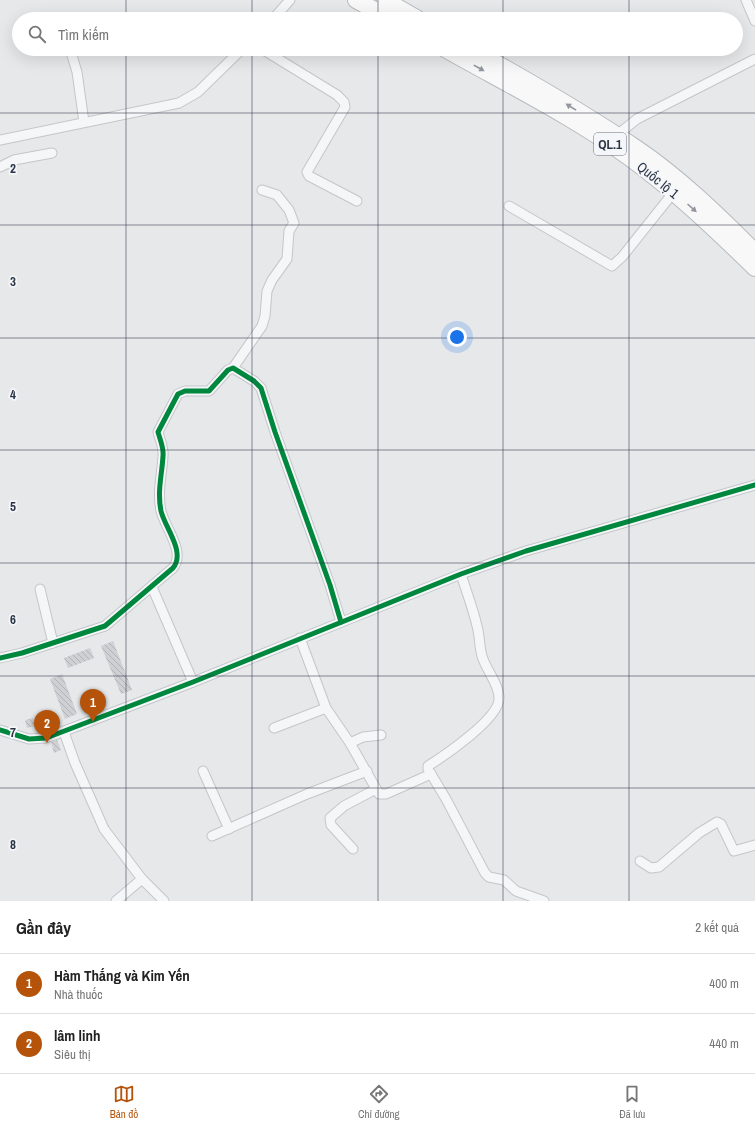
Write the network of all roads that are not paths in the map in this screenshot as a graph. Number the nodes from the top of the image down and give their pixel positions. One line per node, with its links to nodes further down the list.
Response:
1 (290, 0): 5 (street)
2 (356, 0): 6 (highway)
3 (384, 0): 7 (highway)
4 (746, 0): 8 (street)
5 (279, 12)
6 (378, 12)
7 (405, 12)
8 (755, 21)
9 (72, 56): 15 (street)
10 (235, 56): 15 (street)
11 (273, 56): 22 (street)
12 (458, 56): 21 (highway, Quốc lộ 1 / QL.1, one-way to 21)
13 (483, 56): 16 (highway, Quốc lộ 1 / QL.1, one-way to 13)
14 (755, 58): 16 (street)
15 (84, 122): 17 (street)
16 (617, 136): 24 (highway, Quốc lộ 1 / QL.1)
17 (0, 140)
18 (52, 153): 19 (street)
19 (0, 167)
20 (262, 190): 26 (street)
21 (673, 193): 23 (street); 25 (highway, Quốc lộ 1 / QL.1, one-way to 25)
22 (358, 201)
23 (509, 206)
24 (755, 252)
25 (755, 268)
26 (232, 368): 29 (street); 31 (street)
27 (754, 489): 28 (street)
28 (461, 574): 31 (street); 44 (street)
29 (152, 588): 33 (street); 35 (street)
30 (40, 589): 33 (street)
31 (341, 622): 32 (street)
32 (300, 638): 35 (street); 36 (street)
33 (53, 643): 34 (street)
34 (0, 658)
35 (193, 682): 39 (street)
36 (326, 708): 37 (street); 41 (street)
37 (274, 728)
38 (0, 730): 39 (street)
39 (64, 732): 51 (street)
40 (381, 735): 41 (street)
41 (350, 743): 43 (street)
42 (203, 771): 46 (street)
43 (367, 771): 45 (street); 46 (street)
44 (431, 774): 45 (street); 54 (street)
45 (376, 789): 49 (street)
46 (229, 829): 47 (street)
47 (212, 836)
48 (755, 844): 50 (street)
49 (353, 849)
50 (640, 861)
51 (142, 878): 52 (street); 53 (street)
52 (116, 901)
53 (164, 901)
54 (544, 901)

